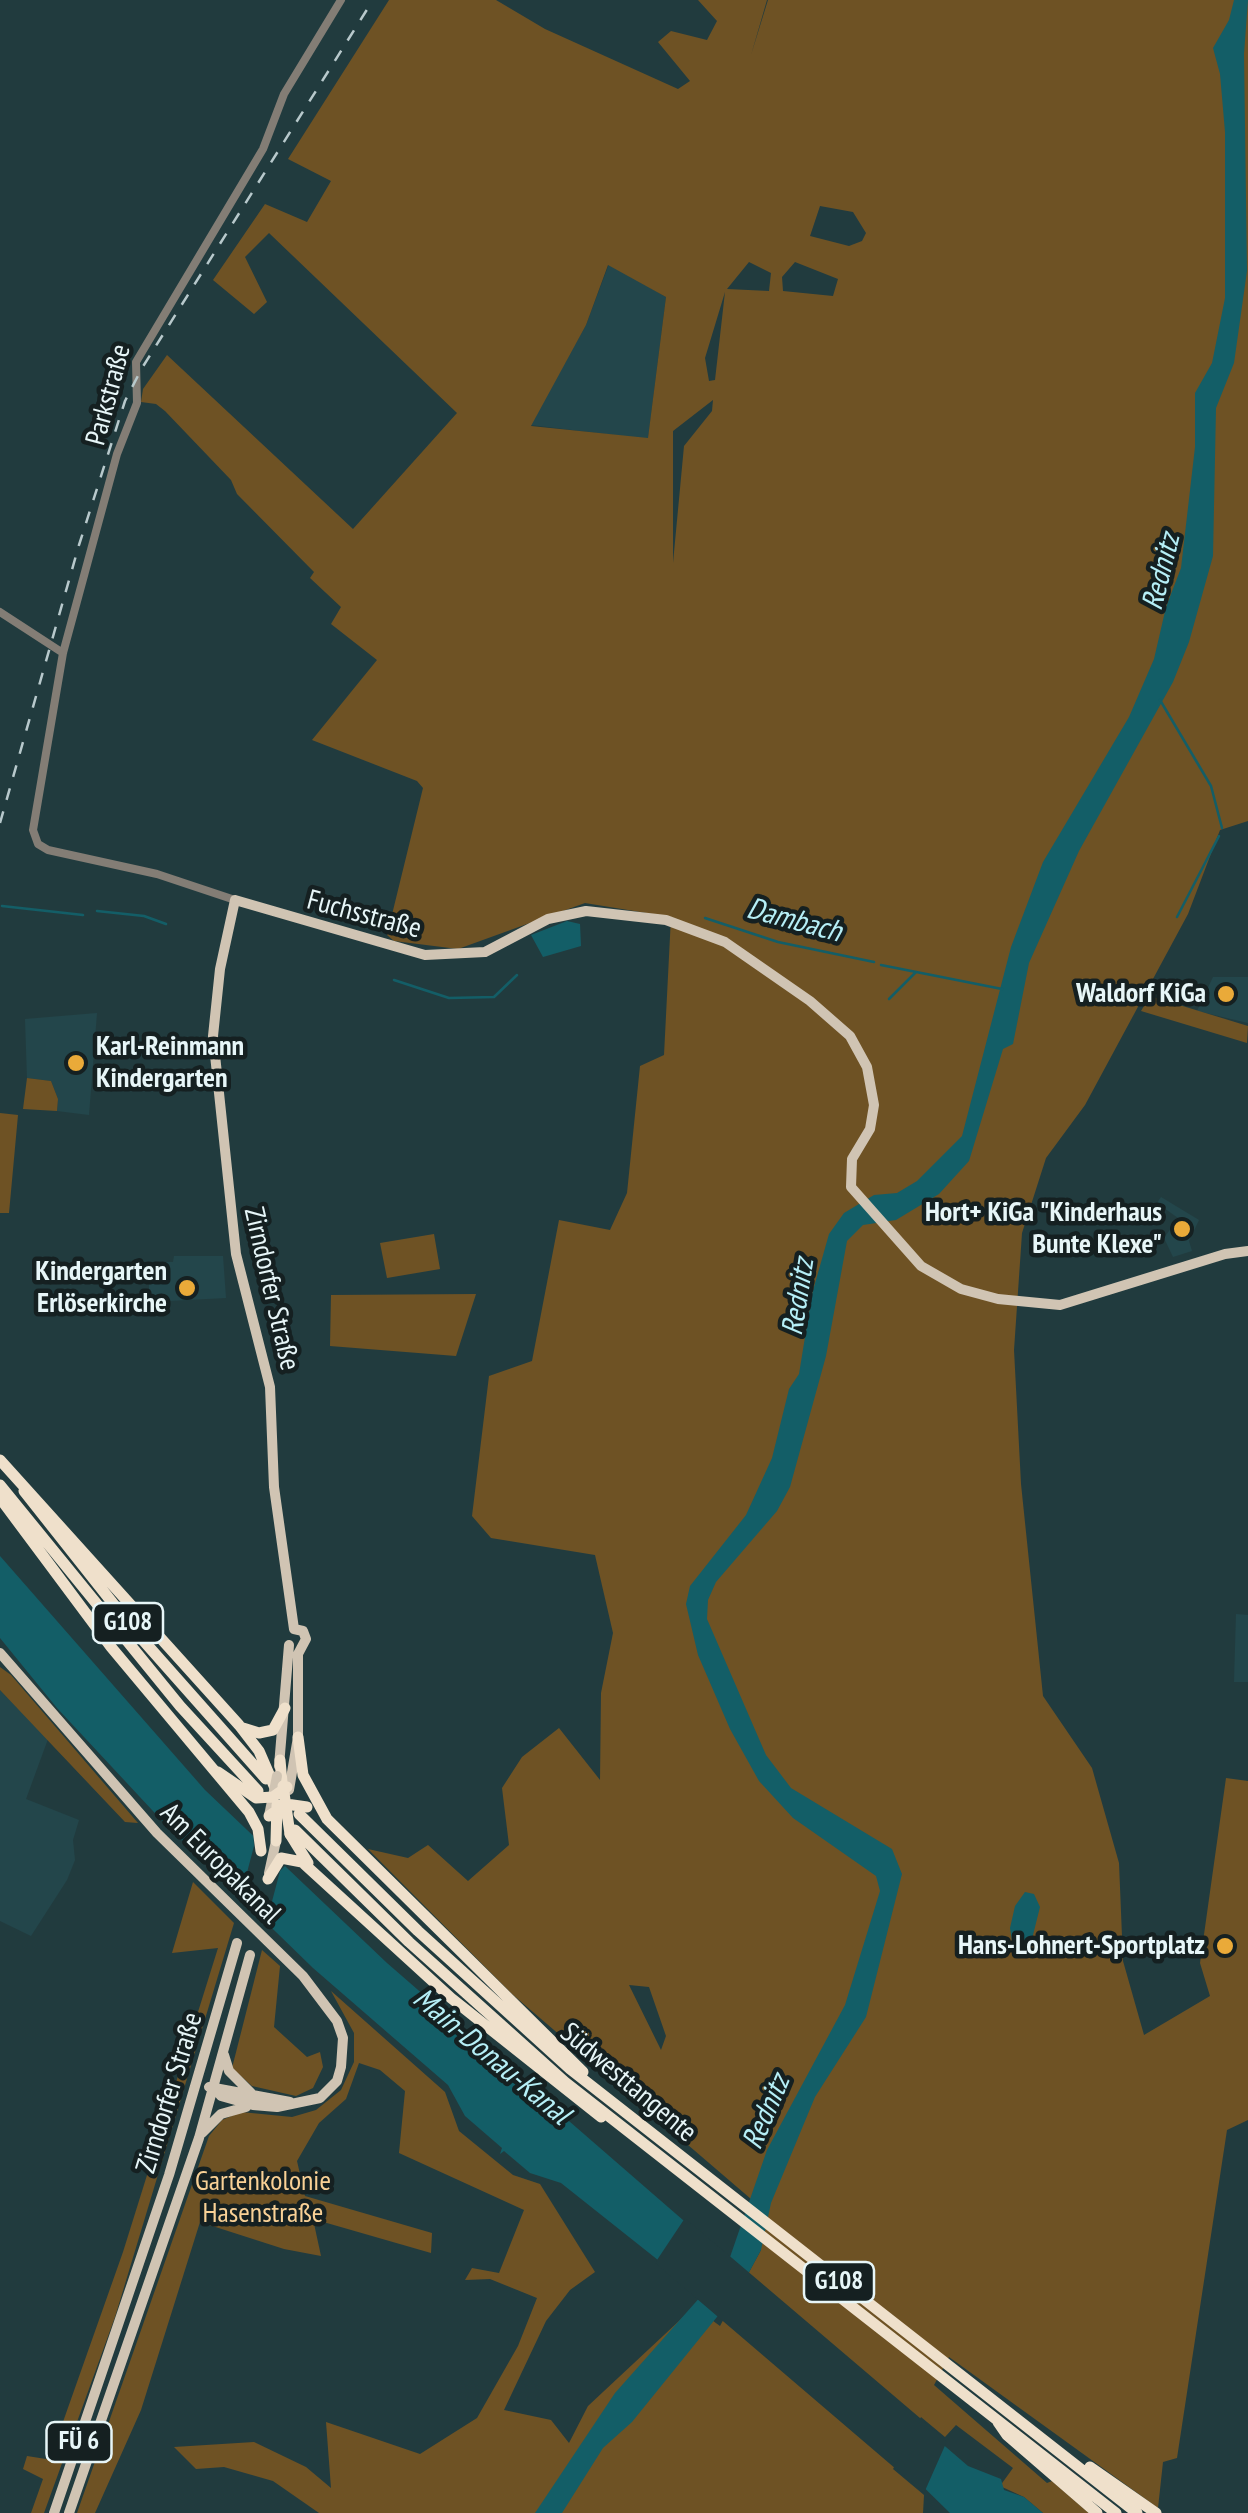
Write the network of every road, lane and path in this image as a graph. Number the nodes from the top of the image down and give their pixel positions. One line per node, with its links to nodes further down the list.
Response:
1 (340, 0): 3 (street, Parkstraße)
2 (0, 612): 3 (street)
3 (63, 653): 4 (street, Parkstraße)
4 (38, 844): 5 (street, Fuchsstraße)
5 (235, 900): 6 (main road, Fuchsstraße); 10 (main road, Zirndorfer Straße)
6 (1248, 1251)
7 (0, 1460): 13 (highway); 18 (highway, G108)
8 (0, 1485): 17 (highway, G108)
9 (0, 1498): 16 (highway)
10 (294, 1646): 12 (main road); 14 (main road)
11 (0, 1654): 32 (main road, Am Europakanal)
12 (285, 1708): 13 (highway); 15 (main road)
13 (239, 1726): 18 (highway)
14 (298, 1737): 18 (main road); 20 (highway)
15 (280, 1760): 18 (highway)
16 (216, 1770): 18 (highway, bridge); 23 (highway, bridge)
17 (258, 1791)
18 (279, 1792): 19 (highway, bridge); 22 (highway, bridge); 23 (main road); 24 (highway, bridge)
19 (303, 1811): 20 (highway); 30 (highway, Südwesttangente / G108)
20 (327, 1819): 30 (highway)
21 (296, 1830): 33 (highway, Südwesttangente / G108)
22 (276, 1841): 25 (main road)
23 (261, 1851)
24 (313, 1871): 25 (highway); 33 (highway)
25 (268, 1879)
26 (237, 1943): 31 (main road, Zirndorfer Straße)
27 (250, 1955): 28 (main road, Zirndorfer Straße)
28 (224, 2050): 29 (main road, Zirndorfer Straße); 32 (main road)
29 (213, 2086): 31 (main road); 32 (main road, Am Europakanal); 34 (main road, Zirndorfer Straße)
30 (598, 2092): 35 (highway, Südwesttangente / G108)
31 (193, 2099): 39 (main road, Zirndorfer Straße / FÜ 6)
32 (253, 2100): 34 (main road)
33 (623, 2128): 35 (highway, Südwesttangente / G108)
34 (199, 2138): 40 (main road, Zirndorfer Straße / FÜ 6)
35 (730, 2204): 36 (highway, Südwesttangente / G108)
36 (944, 2369): 37 (highway, Südwesttangente / G108); 38 (highway, Südwesttangente / G108)
37 (992, 2414): 41 (highway); 42 (highway, Südwesttangente / G108)
38 (1036, 2434): 43 (highway, Südwesttangente / G108); 44 (highway)
39 (54, 2513)
40 (69, 2513)
41 (1097, 2513)
42 (1116, 2513)
43 (1137, 2513)
44 (1156, 2513)

